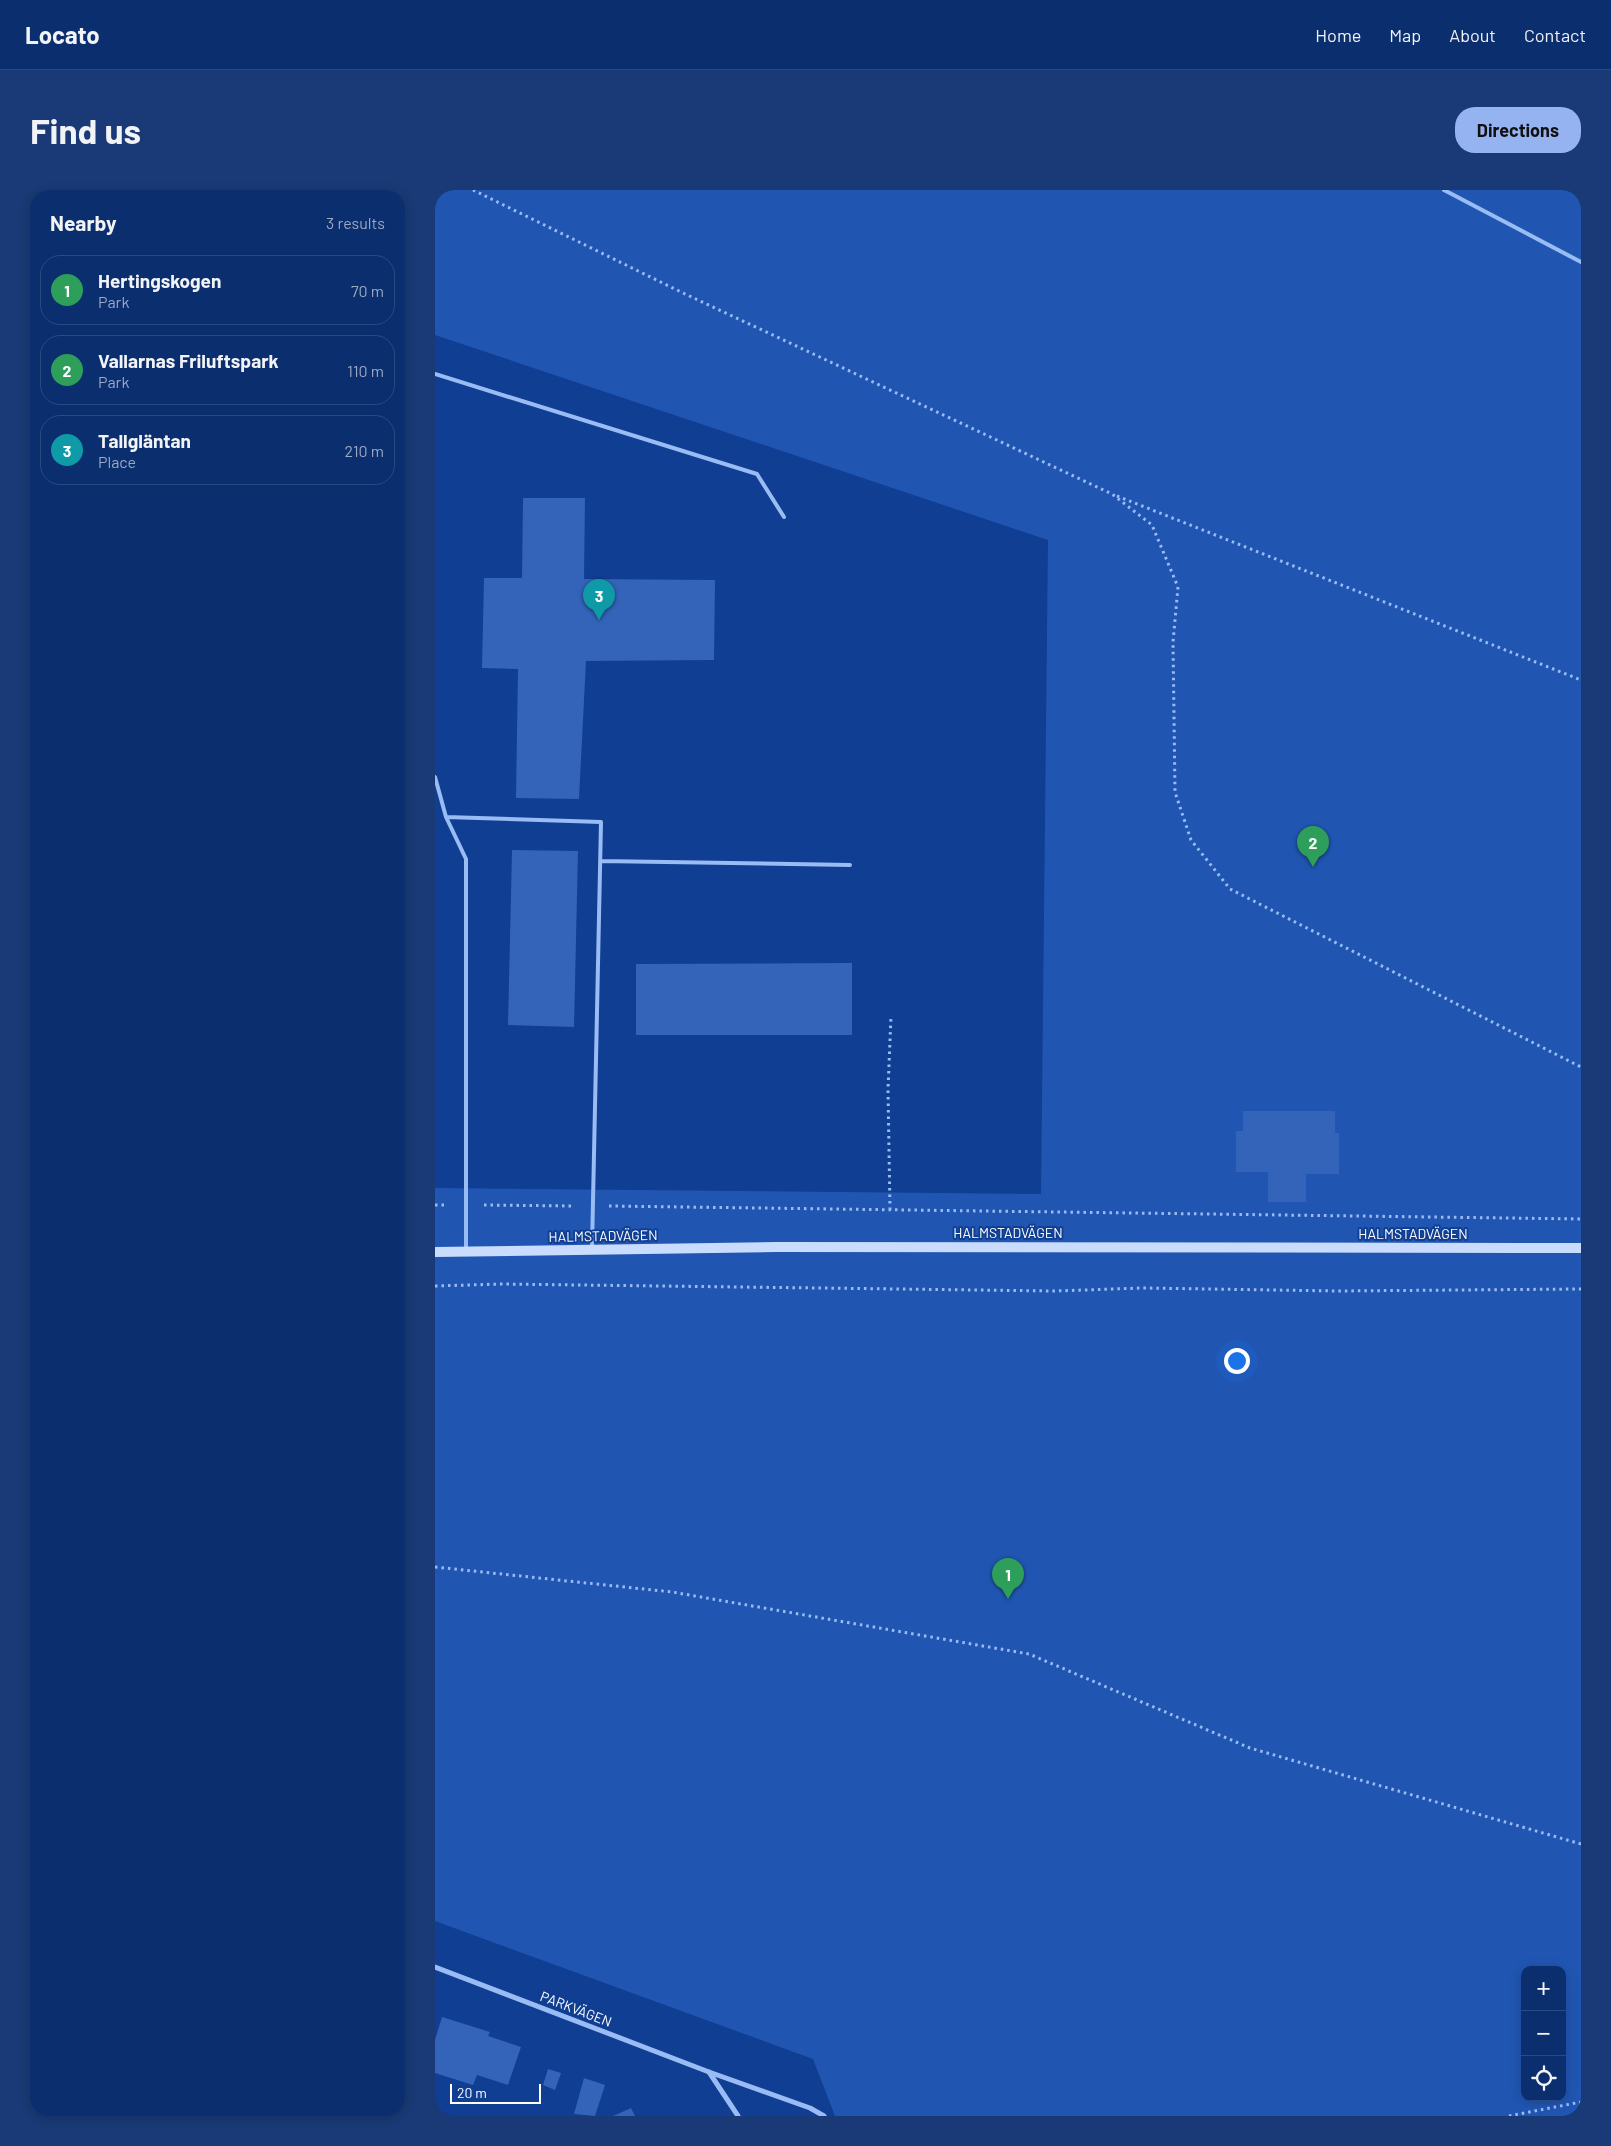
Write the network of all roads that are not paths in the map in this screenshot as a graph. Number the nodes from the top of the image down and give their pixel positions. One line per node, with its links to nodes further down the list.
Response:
1 (1444, 190): 2 (lane)
2 (1581, 262)
3 (435, 374): 4 (lane)
4 (784, 517)
5 (435, 777): 6 (lane)
6 (446, 816): 7 (lane); 12 (lane)
7 (600, 861): 8 (lane); 10 (lane)
8 (850, 865)
9 (1581, 1248): 10 (main road, HALMSTADVÄGEN)
10 (592, 1250): 12 (main road, HALMSTADVÄGEN)
11 (435, 1252): 12 (main road, HALMSTADVÄGEN)
12 (466, 1252)
13 (435, 1967): 14 (street, PARKVÄGEN)
14 (709, 2072): 15 (street); 16 (street, PARKVÄGEN)
15 (738, 2116)
16 (824, 2116)

